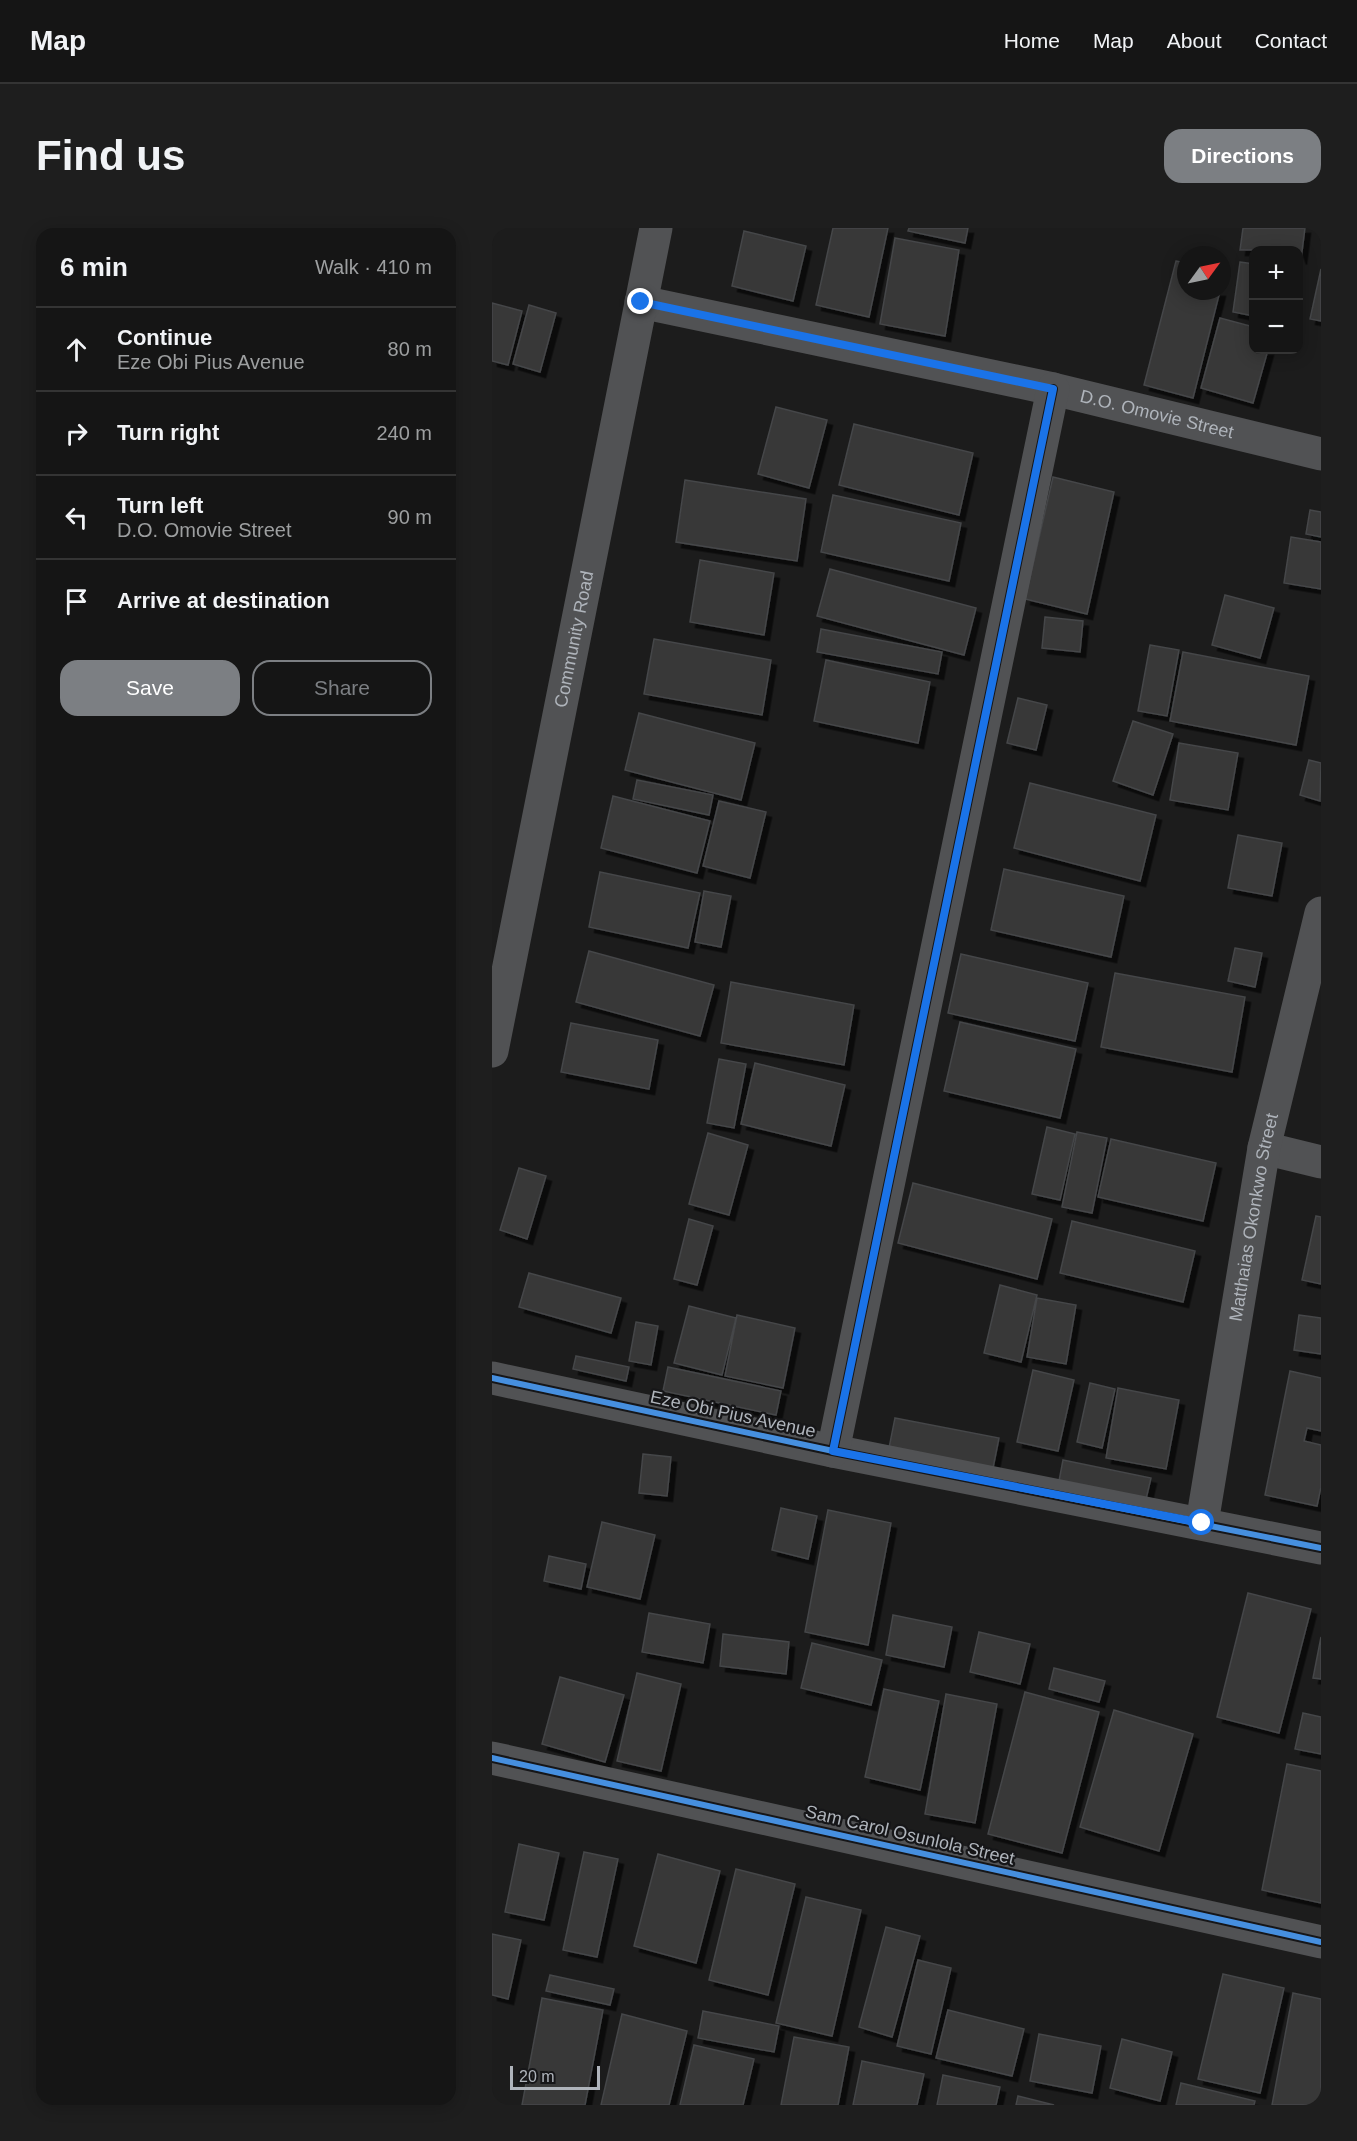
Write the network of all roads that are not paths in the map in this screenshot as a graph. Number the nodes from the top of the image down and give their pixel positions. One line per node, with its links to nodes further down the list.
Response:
1 (656, 228): 2 (street, Community Road)
2 (641, 302): 3 (street, D.O. Omovie Street); 6 (street, Community Road)
3 (1053, 389): 4 (street, D.O. Omovie Street); 10 (street)
4 (1321, 454)
5 (1321, 913): 7 (street, Matthaias Okonkwo Street)
6 (492, 1051)
7 (1264, 1148): 8 (street); 11 (street, Matthaias Okonkwo Street)
8 (1321, 1162)
9 (492, 1378): 10 (street, Eze Obi Pius Avenue)
10 (833, 1451): 11 (street, Eze Obi Pius Avenue)
11 (1202, 1523): 12 (street, Eze Obi Pius Avenue)
12 (1321, 1548)
13 (492, 1758): 14 (street, Sam Carol Osunlola Street)
14 (1321, 1942)

